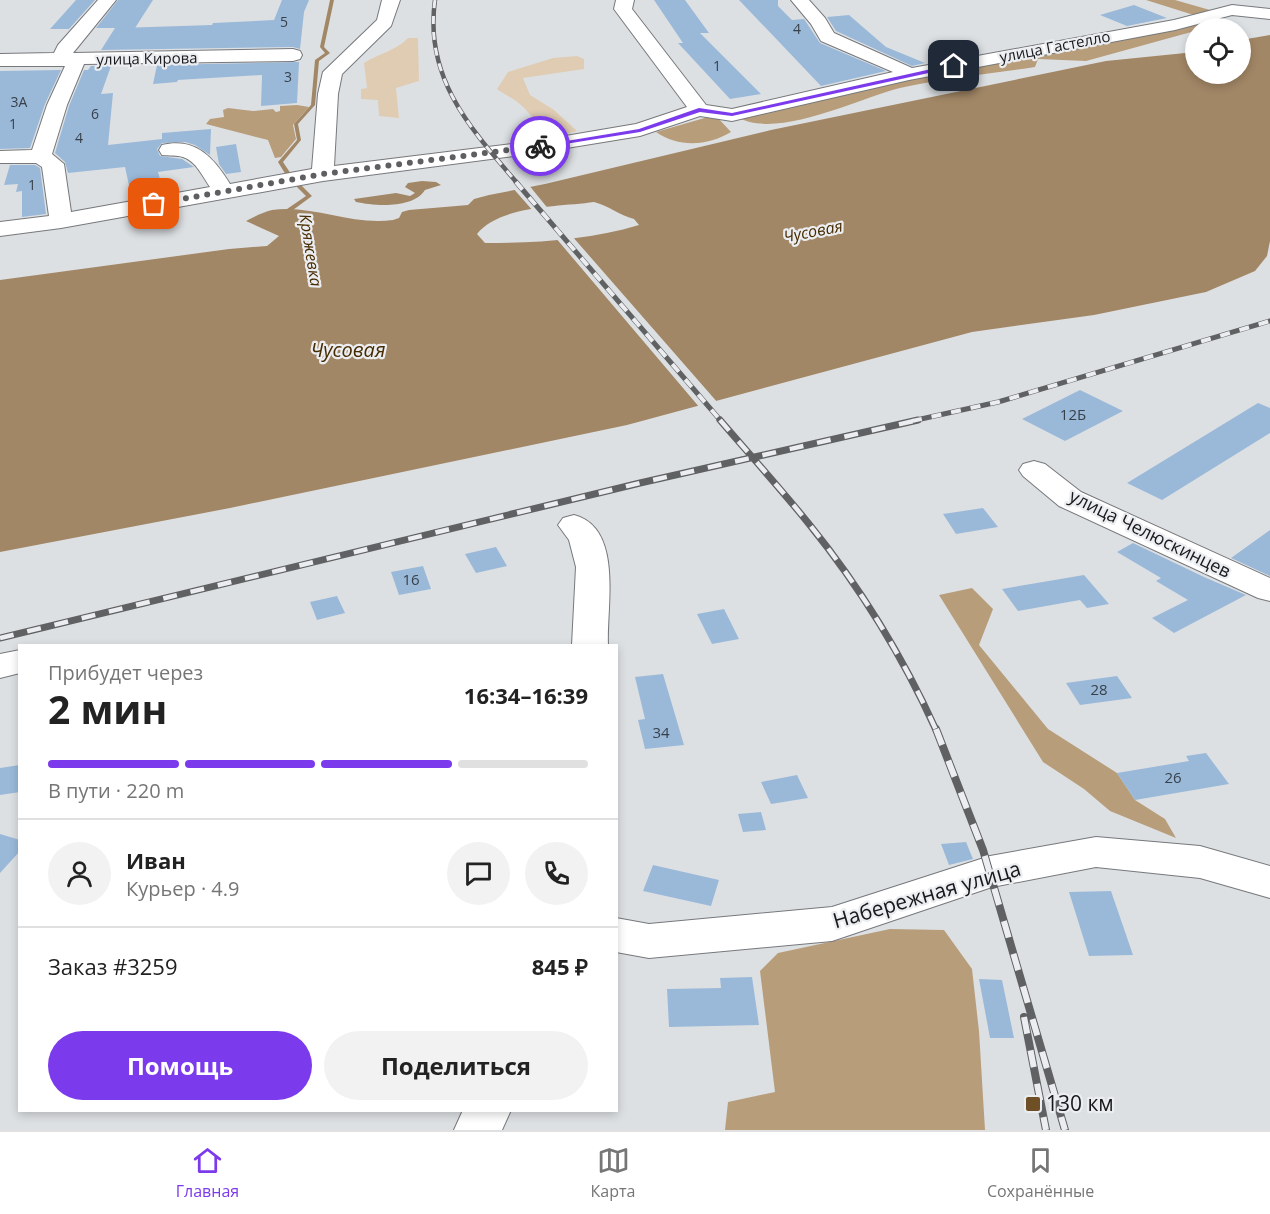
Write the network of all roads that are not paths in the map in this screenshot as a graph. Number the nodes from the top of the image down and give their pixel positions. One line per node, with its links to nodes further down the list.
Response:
1 (107, 0): 9 (street)
2 (391, 0): 16 (street)
3 (625, 0): 12 (street)
4 (800, 0): 11 (street)
5 (1201, 3): 6 (street)
6 (1232, 10): 7 (street, улица Гастелло); 11 (street, улица Гастелло)
7 (1270, 14)
8 (293, 55): 9 (street, улица Кирова)
9 (65, 59): 10 (street, улица Кирова); 14 (street)
10 (0, 60)
11 (909, 74): 12 (street, улица Гастелло)
12 (699, 110): 16 (street)
13 (170, 150): 17 (street)
14 (41, 156): 15 (street); 18 (street)
15 (0, 157)
16 (323, 174): 17 (street)
17 (224, 192): 18 (street)
18 (61, 221): 19 (street)
19 (0, 229)
20 (1034, 470): 22 (street, улица Челюскинцев)
21 (574, 525): 23 (street)
22 (1270, 591)
23 (590, 644)
24 (18, 662): 25 (street)
25 (0, 666)
26 (1270, 882): 27 (street, Набережная улица)
27 (618, 935)
28 (486, 1112): 29 (street)
29 (478, 1130)

